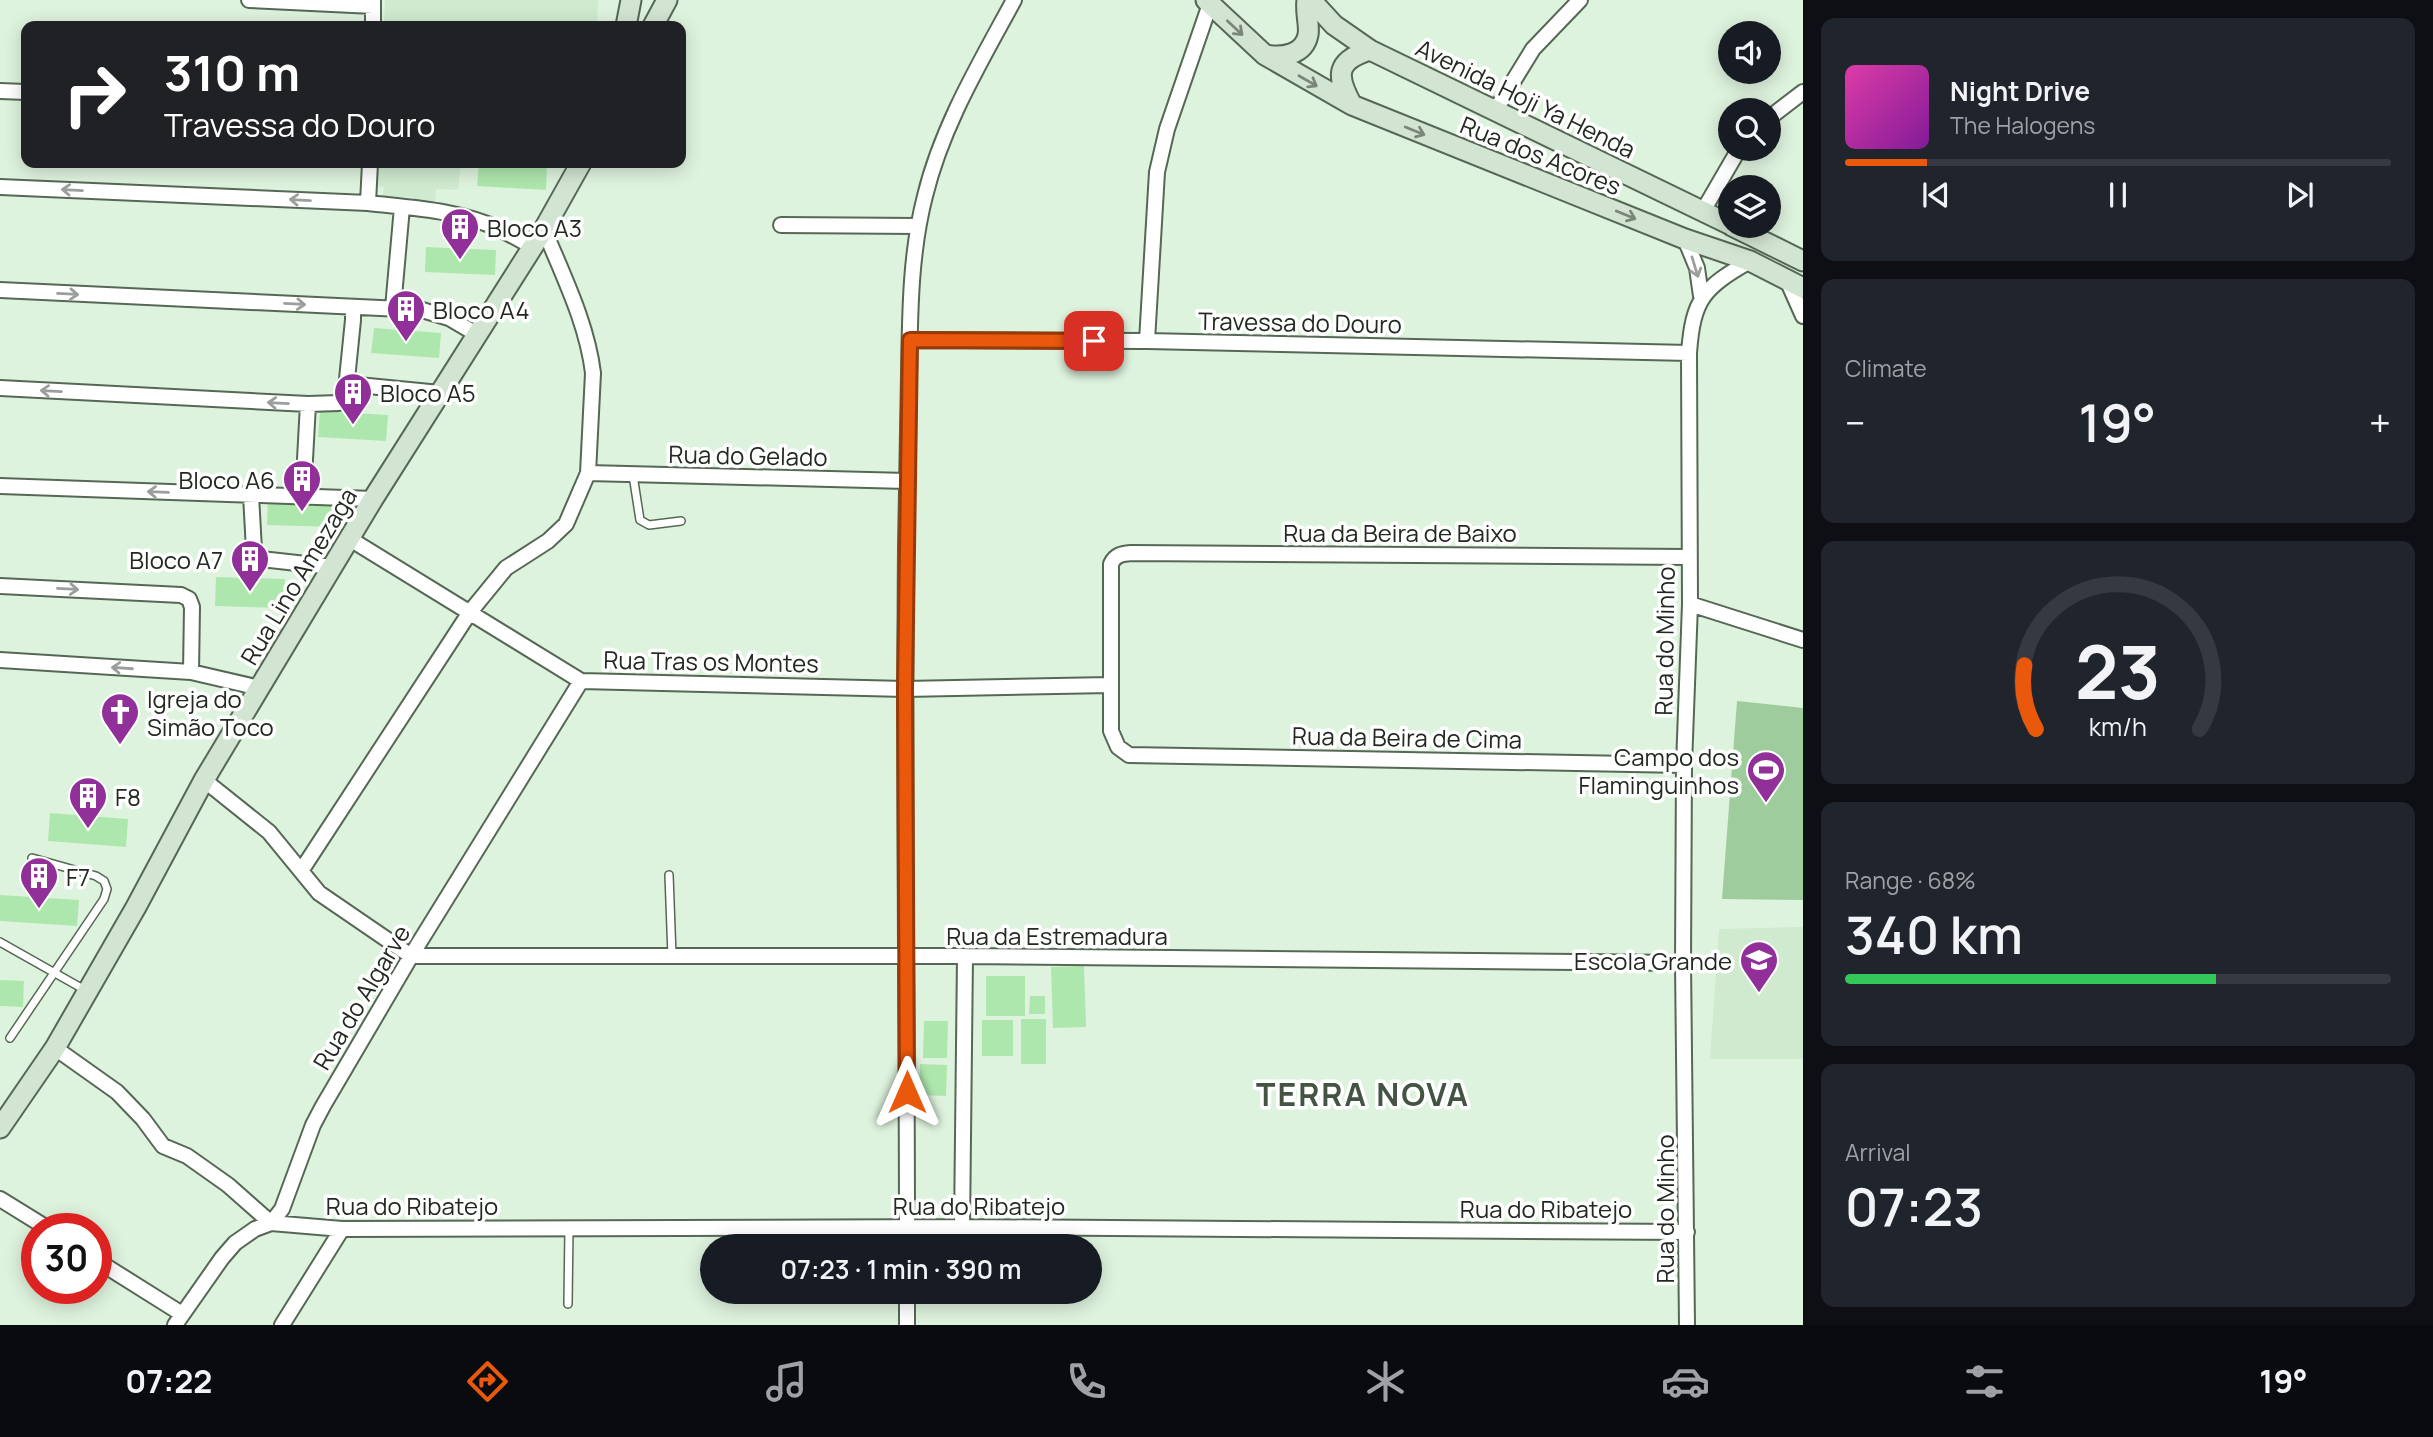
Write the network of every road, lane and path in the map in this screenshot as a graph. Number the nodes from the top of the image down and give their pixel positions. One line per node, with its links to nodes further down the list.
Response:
1 (250, 0): 8 (street)
2 (631, 0): 10 (main road)
3 (667, 0): 11 (main road)
4 (1014, 0): 29 (street)
5 (1309, 0): 12 (main road, Avenida Hoji Ya Henda); 13 (main road)
6 (1580, 0): 19 (street)
7 (1208, 2): 13 (main road, one-way to 13); 44 (street)
8 (373, 3): 9 (street)
9 (373, 21)
10 (627, 21)
11 (656, 21)
12 (1370, 50): 17 (main road); 19 (main road, Avenida Hoji Ya Henda)
13 (1265, 55): 17 (main road, Rua dos Acores, one-way to 17)
14 (0, 91): 15 (street)
15 (21, 92)
16 (1803, 92): 18 (street)
17 (1352, 106): 32 (main road, Rua dos Acores, one-way to 32)
18 (1781, 109)
19 (1495, 111): 26 (main road, Avenida Hoji Ya Henda)
20 (1732, 161): 26 (street)
21 (370, 168): 24 (street)
22 (578, 168): 30 (main road, Rua Lino Amezaga)
23 (0, 187): 24 (street, one-way to 23)
24 (368, 203): 25 (street)
25 (402, 207): 33 (street); 40 (street)
26 (1703, 211): 27 (main road, Avenida Hoji Ya Henda)
27 (1718, 218)
28 (781, 225): 29 (street)
29 (918, 226): 43 (street)
30 (544, 229): 33 (main road, Rua Lino Amezaga); 50 (street)
31 (1757, 238): 35 (main road, Avenida Hoji Ya Henda)
32 (1685, 239): 34 (main road, Rua dos Acores); 38 (street, Rua do Minho, one-way to 38)
33 (533, 247): 42 (main road, Rua Lino Amezaga)
34 (1749, 261): 36 (main road, Rua dos Acores); 38 (street)
35 (1803, 261)
36 (1795, 284): 41 (street)
37 (0, 290): 39 (street, one-way to 39)
38 (1701, 296): 45 (street, Rua do Minho)
39 (352, 307): 40 (street); 47 (street)
40 (393, 308): 42 (street)
41 (1803, 316)
42 (478, 335): 48 (main road, Rua Lino Amezaga)
43 (910, 340): 44 (street, Travessa do Douro); 52 (street)
44 (1147, 341): 45 (street, Travessa do Douro)
45 (1689, 353): 59 (street, Rua do Minho)
46 (0, 388): 49 (street, one-way to 46)
47 (347, 392): 48 (street); 49 (street)
48 (440, 393): 56 (main road, Rua Lino Amezaga)
49 (308, 404): 55 (street)
50 (588, 473): 51 (street, Rua do Gelado); 63 (street)
51 (633, 475): 52 (street, Rua do Gelado); 57 (lane)
52 (907, 481): 70 (street)
53 (0, 486): 54 (street, one-way to 53)
54 (251, 495): 55 (street); 60 (street)
55 (303, 496): 56 (street)
56 (373, 499): 58 (main road, Rua Lino Amezaga)
57 (681, 521)
58 (350, 539): 60 (main road, Rua Lino Amezaga); 63 (street, Rua Tras os Montes)
59 (1688, 557): 62 (street, Rua do Minho); 68 (street, Rua da Beira de Baixo)
60 (333, 568): 69 (main road, Rua Lino Amezaga)
61 (0, 586): 66 (street, one-way to 66)
62 (1690, 604): 64 (street); 71 (street, Rua do Minho)
63 (470, 612): 67 (street, Rua Tras os Montes); 74 (street)
64 (1803, 640)
65 (0, 660): 66 (street, one-way to 65)
66 (191, 672): 69 (street)
67 (581, 681): 70 (street, Rua Tras os Montes); 77 (street, Rua do Algarve)
68 (1110, 685): 70 (street, Rua Tras os Montes); 71 (street, Rua da Beira de Cima)
69 (260, 688): 72 (main road, Rua Lino Amezaga)
70 (905, 689): 80 (street)
71 (1684, 765): 81 (street, Rua do Minho)
72 (204, 780): 74 (street); 83 (main road, Rua Lino Amezaga)
73 (33, 858): 82 (lane)
74 (301, 871): 77 (street)
75 (669, 875): 79 (lane)
76 (0, 942): 82 (lane)
77 (411, 956): 79 (street, Rua da Estremadura); 90 (street, Rua do Algarve)
78 (965, 956): 80 (street, Rua da Estremadura); 81 (street, Rua da Estremadura); 92 (street)
79 (672, 957): 80 (street, Rua da Estremadura)
80 (907, 957): 91 (street)
81 (1684, 963): 95 (street, Rua do Minho)
82 (55, 973): 83 (lane); 84 (lane)
83 (88, 991): 85 (main road, Rua Lino Amezaga)
84 (10, 1038)
85 (55, 1048): 86 (main road, Rua Lino Amezaga); 90 (street)
86 (6, 1107): 87 (main road, Rua Lino Amezaga)
87 (0, 1128)
88 (0, 1199): 89 (street)
89 (23, 1213)
90 (271, 1223): 94 (street, Rua do Ribatejo); 100 (street)
91 (907, 1227): 92 (street, Rua do Ribatejo); 93 (street, Rua do Ribatejo); 96 (street)
92 (962, 1227): 95 (street, Rua do Ribatejo)
93 (569, 1228): 94 (street, Rua do Ribatejo); 98 (lane)
94 (342, 1229): 101 (street)
95 (1687, 1232): 103 (street, Rua do Minho)
96 (907, 1234)
97 (112, 1272): 100 (street)
98 (568, 1304)
99 (907, 1304): 102 (street)
100 (178, 1319)
101 (282, 1325)
102 (907, 1325)
103 (1687, 1325)

